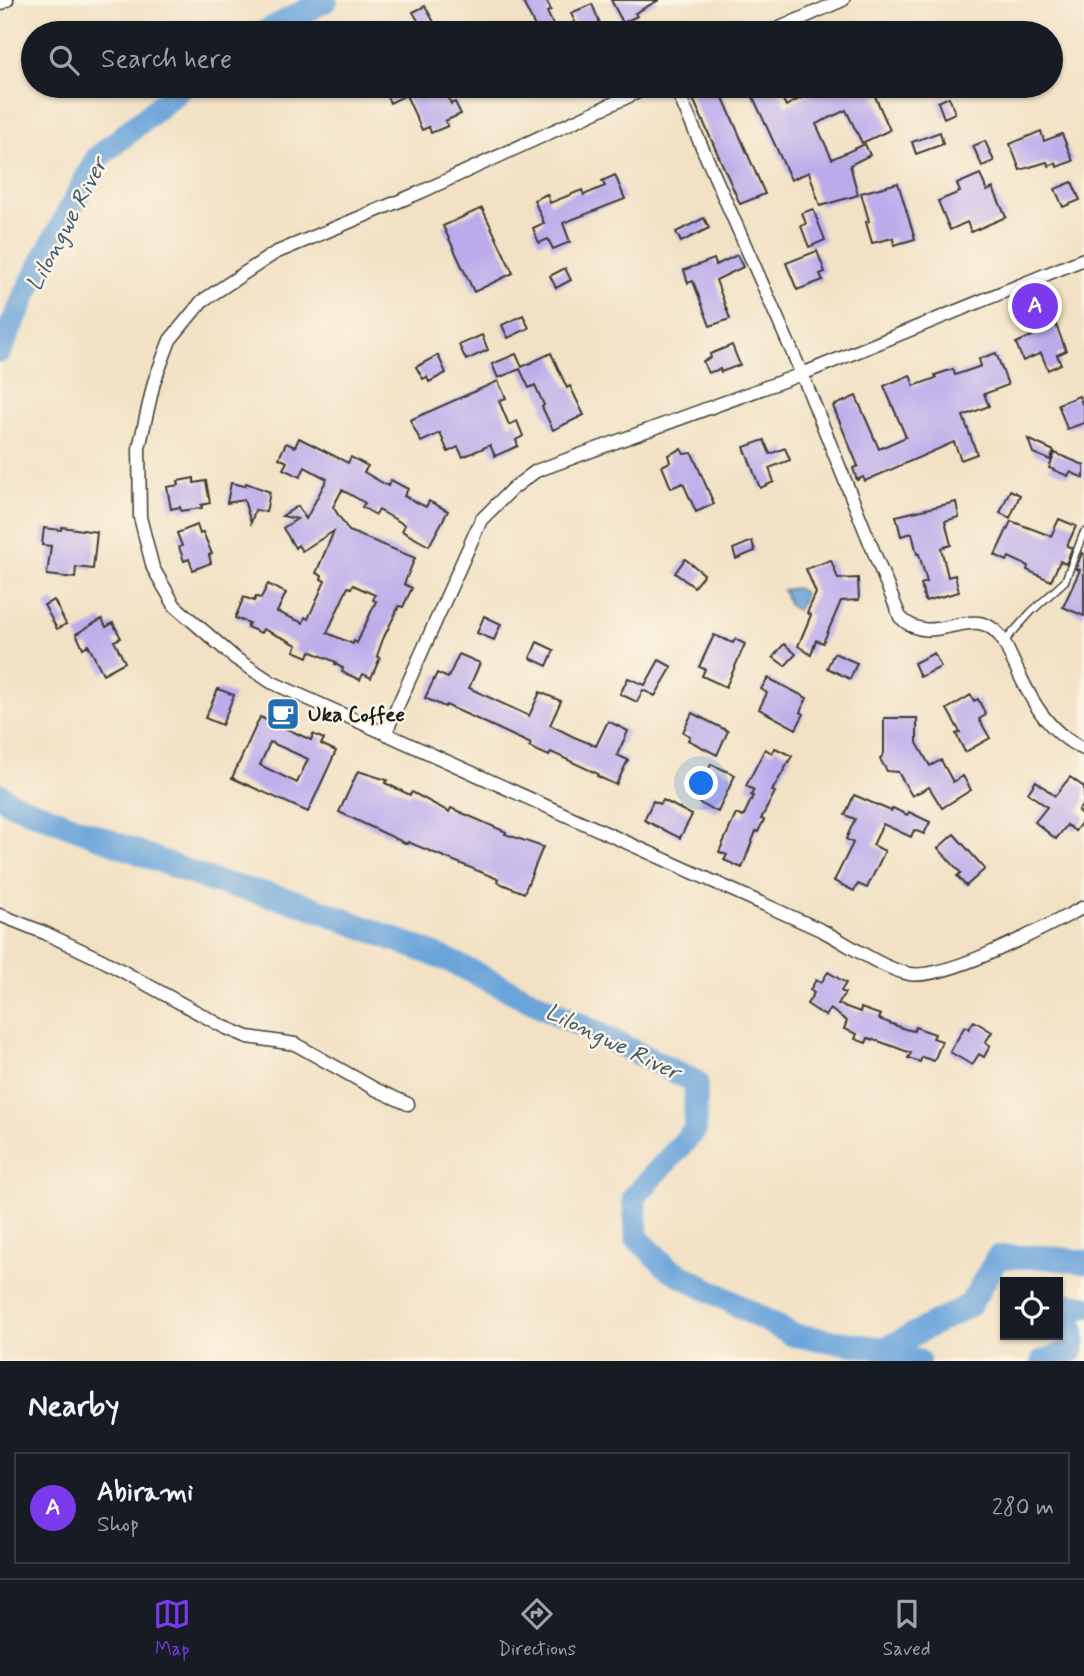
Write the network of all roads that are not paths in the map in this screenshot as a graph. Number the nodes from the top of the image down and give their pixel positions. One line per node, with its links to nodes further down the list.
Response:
1 (7, 0): 3 (street)
2 (843, 0): 4 (street)
3 (0, 4)
4 (795, 21)
5 (625, 98): 11 (street)
6 (680, 98): 8 (street)
7 (1084, 259): 8 (street)
8 (802, 374): 10 (street); 11 (street)
9 (1084, 532): 10 (lane)
10 (1004, 642): 12 (street)
11 (386, 732): 13 (street)
12 (1084, 749)
13 (1084, 907)
14 (0, 915): 15 (street)
15 (408, 1104)

